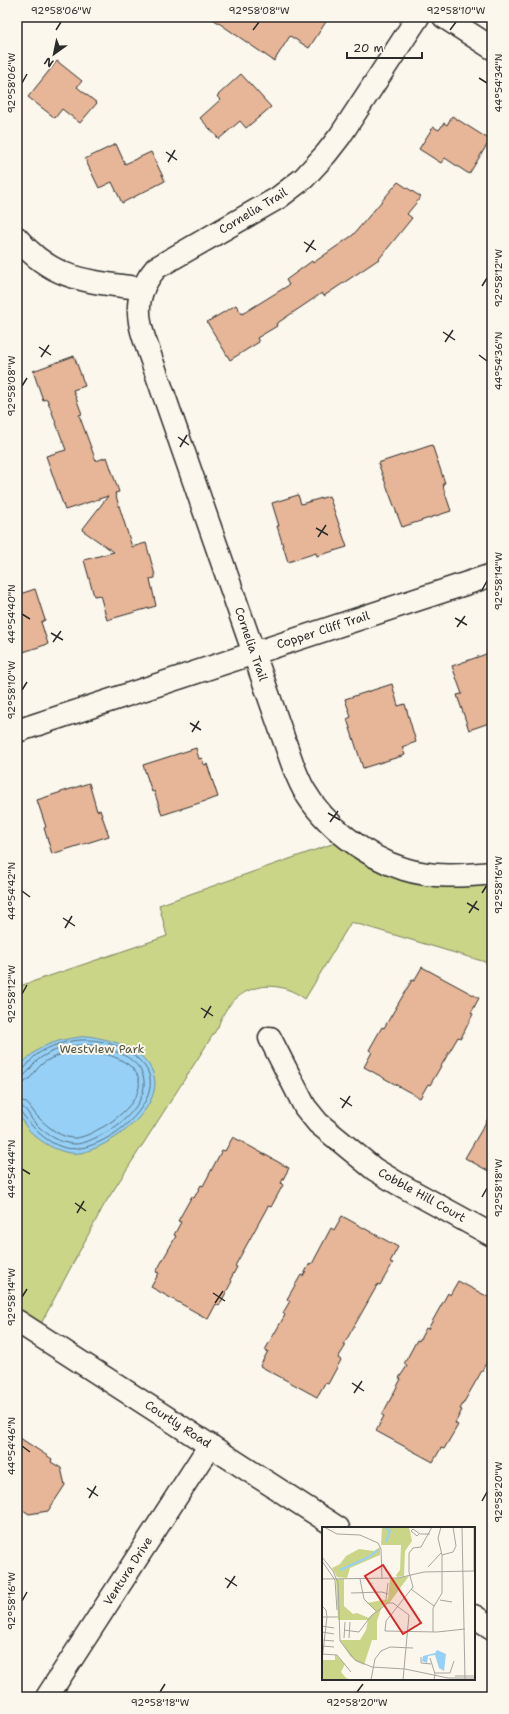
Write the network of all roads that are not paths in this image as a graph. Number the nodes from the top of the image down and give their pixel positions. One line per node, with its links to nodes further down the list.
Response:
1 (418, 17): 5 (street, Cornelia Trail)
2 (444, 17): 3 (street)
3 (492, 48)
4 (17, 238): 5 (street)
5 (143, 289): 7 (street, Cornelia Trail)
6 (492, 575): 7 (street, Copper Cliff Trail)
7 (254, 653): 8 (street, Copper Cliff Trail); 9 (street, Cornelia Trail)
8 (17, 731)
9 (492, 873)
10 (270, 1038): 11 (street, Cobble Hill Court)
11 (492, 1234)
12 (17, 1321): 13 (street, Courtly Road)
13 (210, 1445): 14 (street, Courtly Road); 17 (street, Ventura Drive)
14 (336, 1527)
15 (475, 1617): 16 (street)
16 (492, 1628)
17 (47, 1697)

